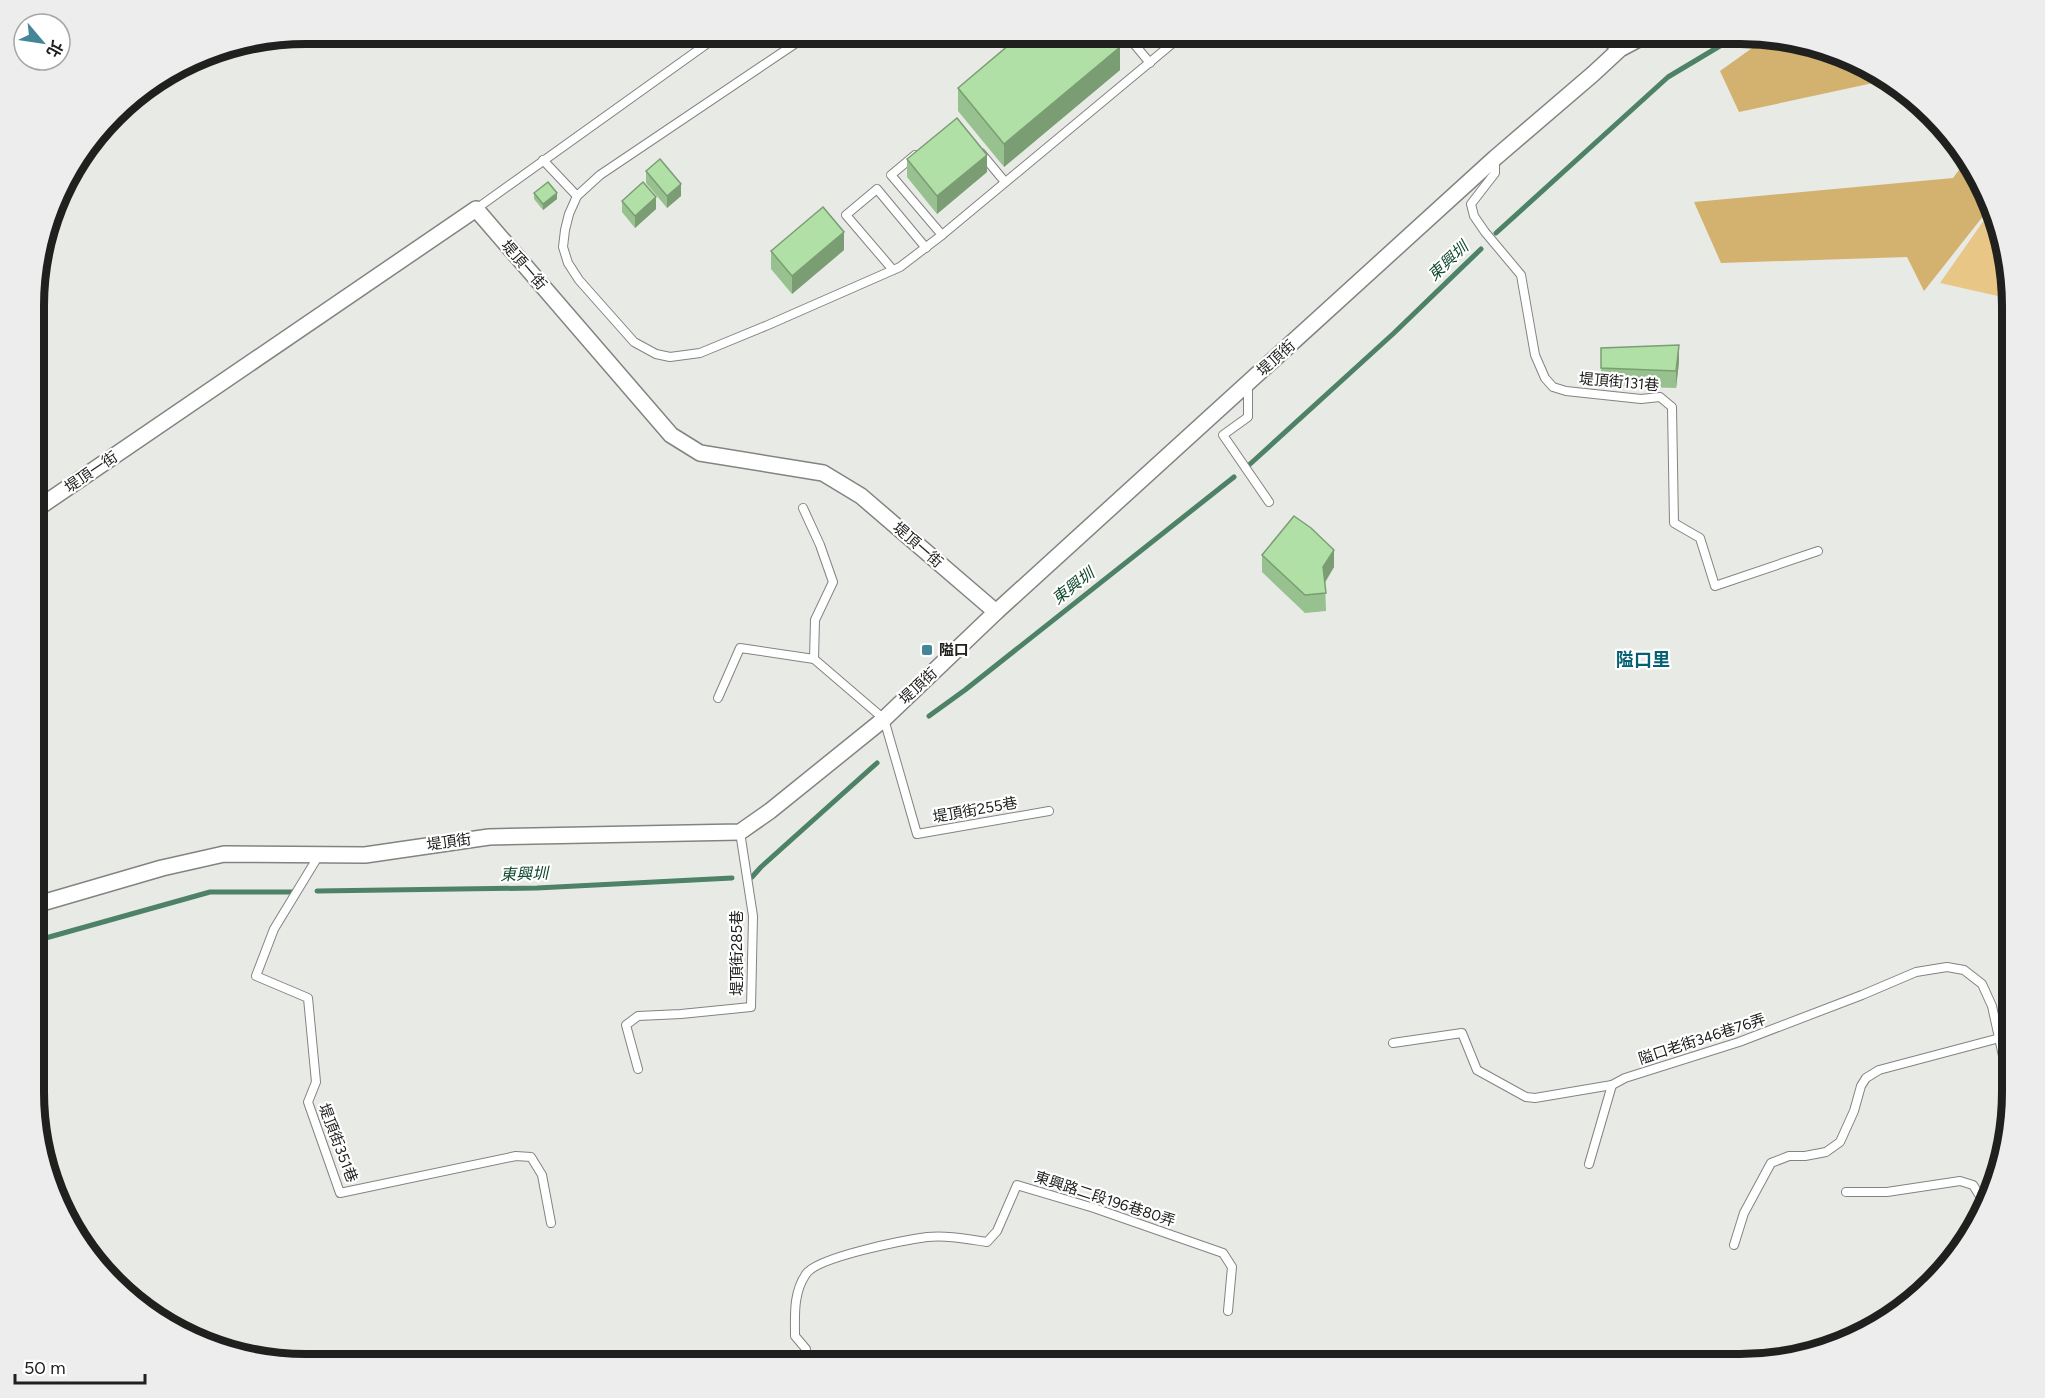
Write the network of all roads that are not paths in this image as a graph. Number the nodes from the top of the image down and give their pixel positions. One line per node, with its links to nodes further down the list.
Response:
1 (706, 44): 12 (lane)
2 (795, 44): 14 (lane)
3 (1134, 44): 8 (lane)
4 (1172, 44): 8 (lane)
5 (1609, 44): 7 (lane)
6 (1629, 44): 7 (street, 堤頂街)
7 (1620, 49): 11 (street, 堤頂街)
8 (1150, 63): 13 (lane)
9 (977, 148): 13 (lane)
10 (918, 152): 16 (lane)
11 (1495, 158): 19 (street, 堤頂街); 23 (lane, 堤頂街131巷)
12 (543, 160): 14 (lane); 15 (lane)
13 (1005, 182): 16 (lane)
14 (577, 196): 18 (lane)
15 (476, 209): 21 (street, 堤頂一街); 24 (street, 堤頂一街)
16 (942, 235): 17 (lane)
17 (927, 248): 18 (lane); 18 (lane)
18 (893, 270)
19 (1248, 384): 20 (lane); 24 (street, 堤頂街)
20 (1269, 502)
21 (44, 504)
22 (803, 508): 25 (lane)
23 (1818, 551)
24 (996, 612): 27 (street, 堤頂街)
25 (814, 659): 26 (lane); 27 (lane)
26 (718, 698)
27 (884, 719): 28 (lane, 堤頂街255巷); 29 (street, 堤頂街)
28 (1049, 811)
29 (740, 832): 30 (street, 堤頂街); 36 (lane, 堤頂街285巷)
30 (318, 855): 31 (street, 堤頂街); 41 (lane, 堤頂街351巷)
31 (44, 902)
32 (2002, 1038): 33 (lane)
33 (1999, 1039): 35 (lane, 隘口老街346巷76弄); 37 (lane, 隘口老街346巷76弄); 42 (lane)
34 (1393, 1043): 37 (lane, 隘口老街346巷76弄)
35 (2002, 1051)
36 (638, 1069)
37 (1612, 1085): 38 (lane)
38 (1588, 1164)
39 (1846, 1192): 40 (lane)
40 (1980, 1197)
41 (551, 1223)
42 (1734, 1245)
43 (1228, 1311): 44 (lane, 東興路二段196巷80弄)
44 (806, 1354)

